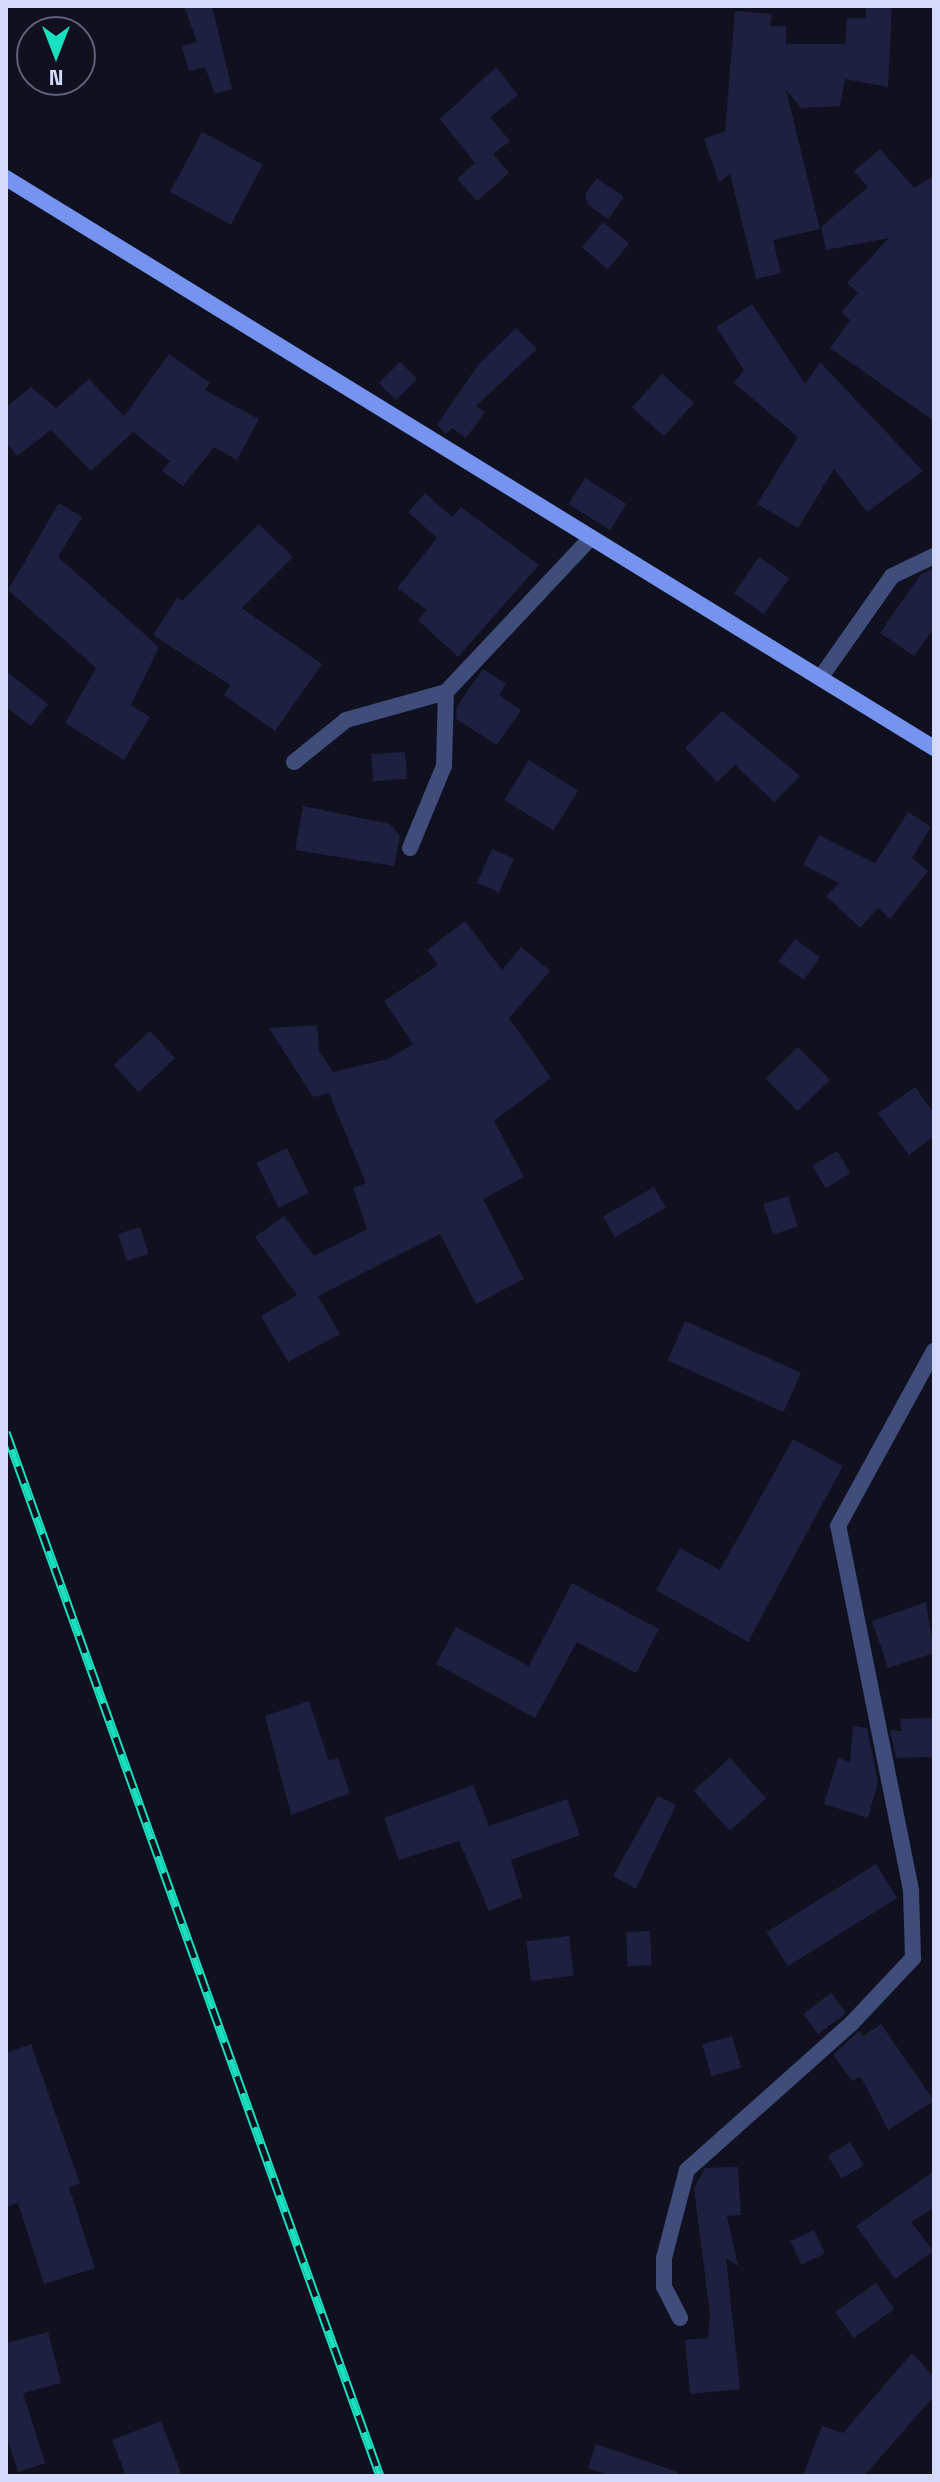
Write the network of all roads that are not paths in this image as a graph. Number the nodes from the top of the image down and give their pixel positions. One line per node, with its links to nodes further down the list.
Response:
1 (6, 178): 2 (main road)
2 (588, 541): 4 (main road); 5 (street)
3 (934, 556): 4 (street)
4 (821, 677): 6 (main road)
5 (446, 692): 7 (street); 8 (street)
6 (934, 748)
7 (294, 762)
8 (410, 848)
9 (934, 1351): 10 (street)
10 (680, 2318)

